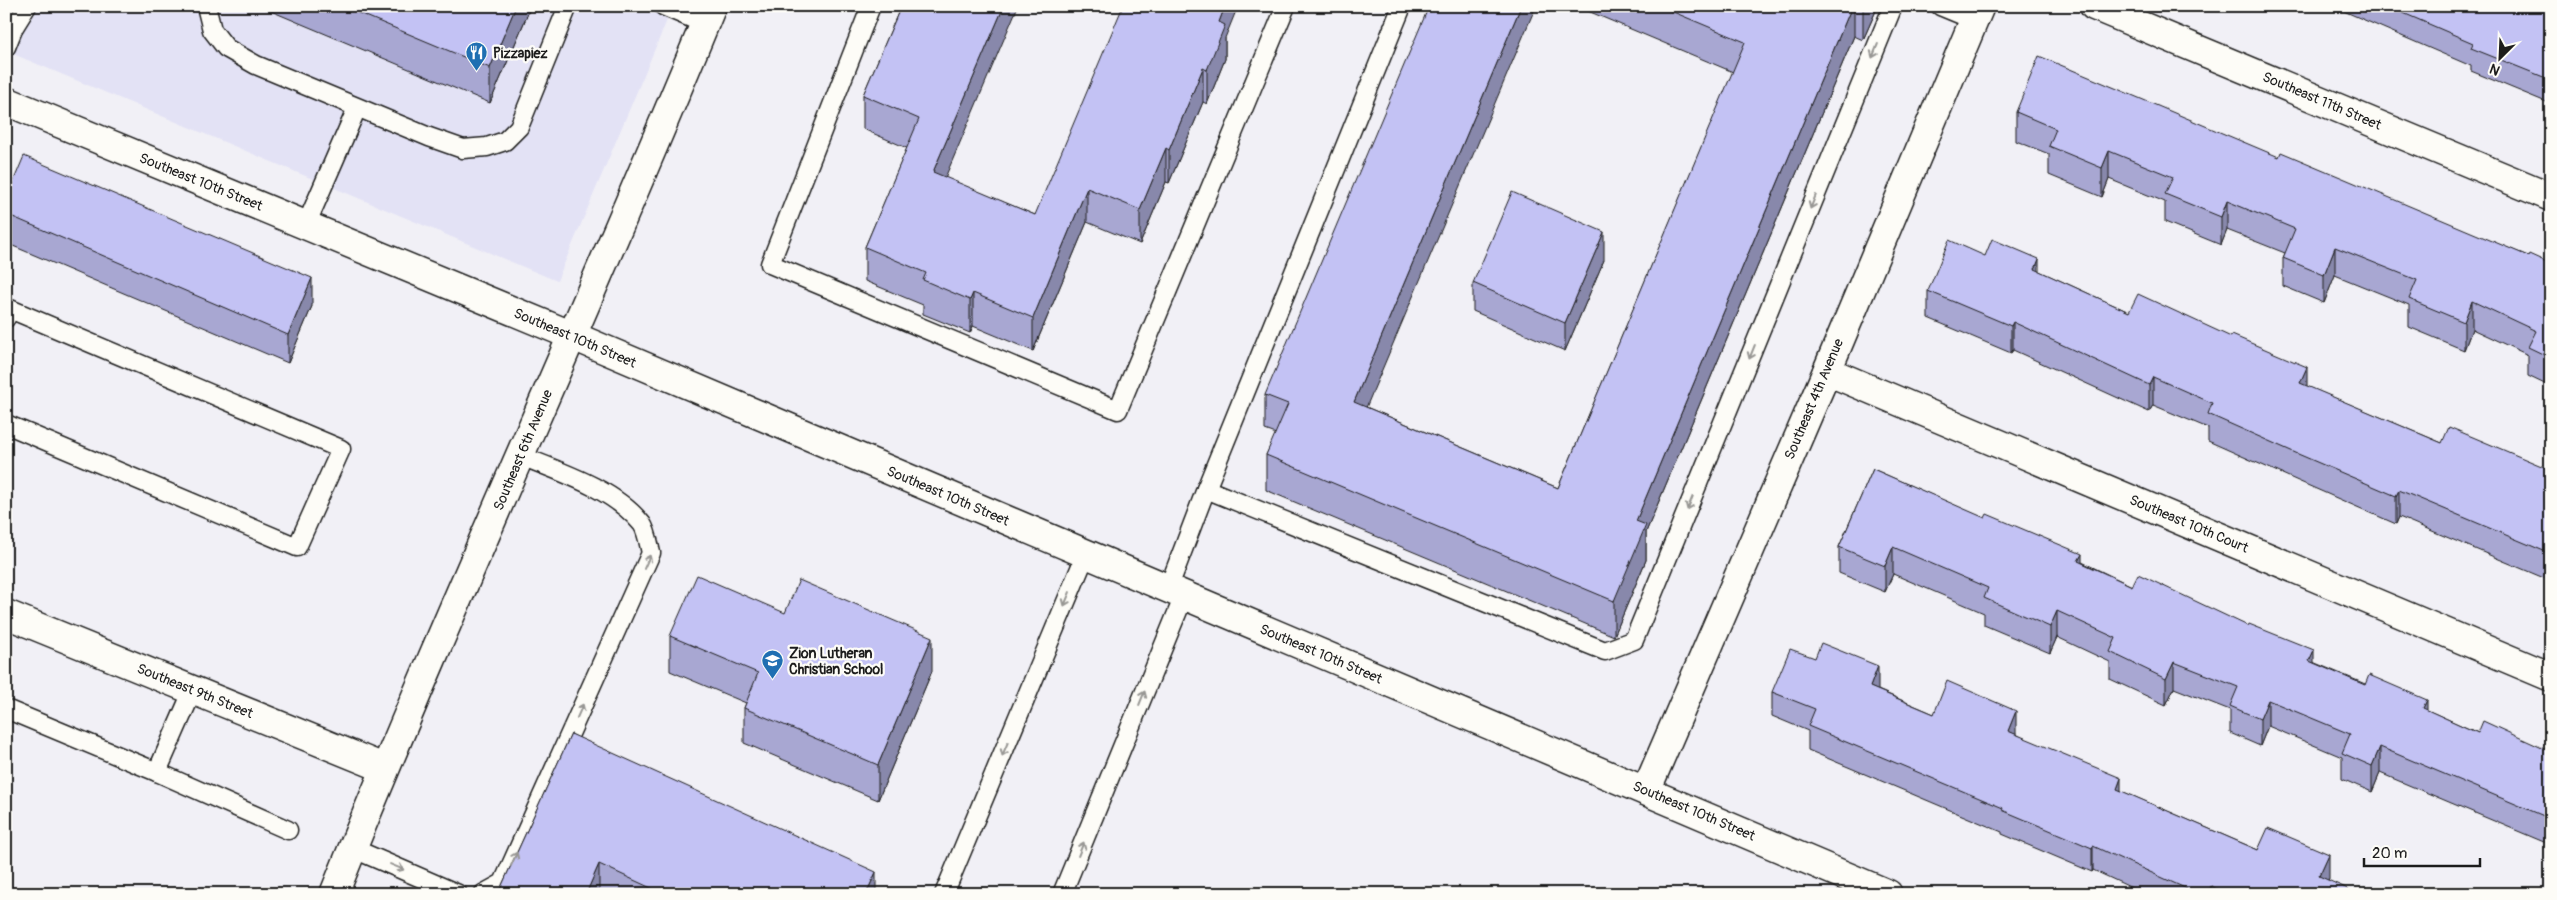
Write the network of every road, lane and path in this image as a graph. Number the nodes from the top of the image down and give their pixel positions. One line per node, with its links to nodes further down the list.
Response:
1 (27, 6): 13 (lane)
2 (206, 6): 15 (lane)
3 (568, 6): 15 (lane)
4 (663, 6): 12 (lane)
5 (871, 6): 6 (lane)
6 (1286, 6)
7 (1402, 6): 23 (lane)
8 (1893, 6): 23 (lane, one-way to 23)
9 (1940, 6): 11 (lane)
10 (2094, 6): 16 (street, Southeast 11th Street)
11 (1977, 13): 20 (street, Southeast 4th Avenue)
12 (709, 15): 19 (street, Southeast 6th Avenue)
13 (6, 46)
14 (6, 101): 17 (street, Southeast 10th Street)
15 (357, 108): 17 (lane)
16 (2551, 197)
17 (306, 225): 19 (street, Southeast 10th Street)
18 (8, 311): 21 (lane)
19 (573, 336): 22 (street, Southeast 6th Avenue); 24 (street, Southeast 10th Street)
20 (1827, 371): 27 (street, Southeast 10th Court); 32 (street, Southeast 4th Avenue)
21 (6, 424)
22 (521, 456): 30 (street, Southeast 6th Avenue); 37 (lane, one-way to 22)
23 (1206, 489): 25 (lane)
24 (1086, 554): 25 (street, Southeast 10th Street); 38 (lane, one-way to 38)
25 (1176, 592): 32 (street, Southeast 10th Street); 39 (lane, one-way to 25)
26 (6, 614): 28 (street, Southeast 9th Street)
27 (2551, 677)
28 (193, 690): 30 (street, Southeast 9th Street); 31 (lane)
29 (6, 709): 31 (lane)
30 (384, 768): 34 (street, Southeast 6th Avenue)
31 (157, 772): 33 (lane)
32 (1646, 791): 40 (street, Southeast 10th Street)
33 (288, 830)
34 (352, 848): 35 (street, Southeast 6th Avenue); 36 (lane, one-way to 36)
35 (334, 894)
36 (458, 894)
37 (483, 894)
38 (944, 894)
39 (1062, 894)
40 (1888, 894)

